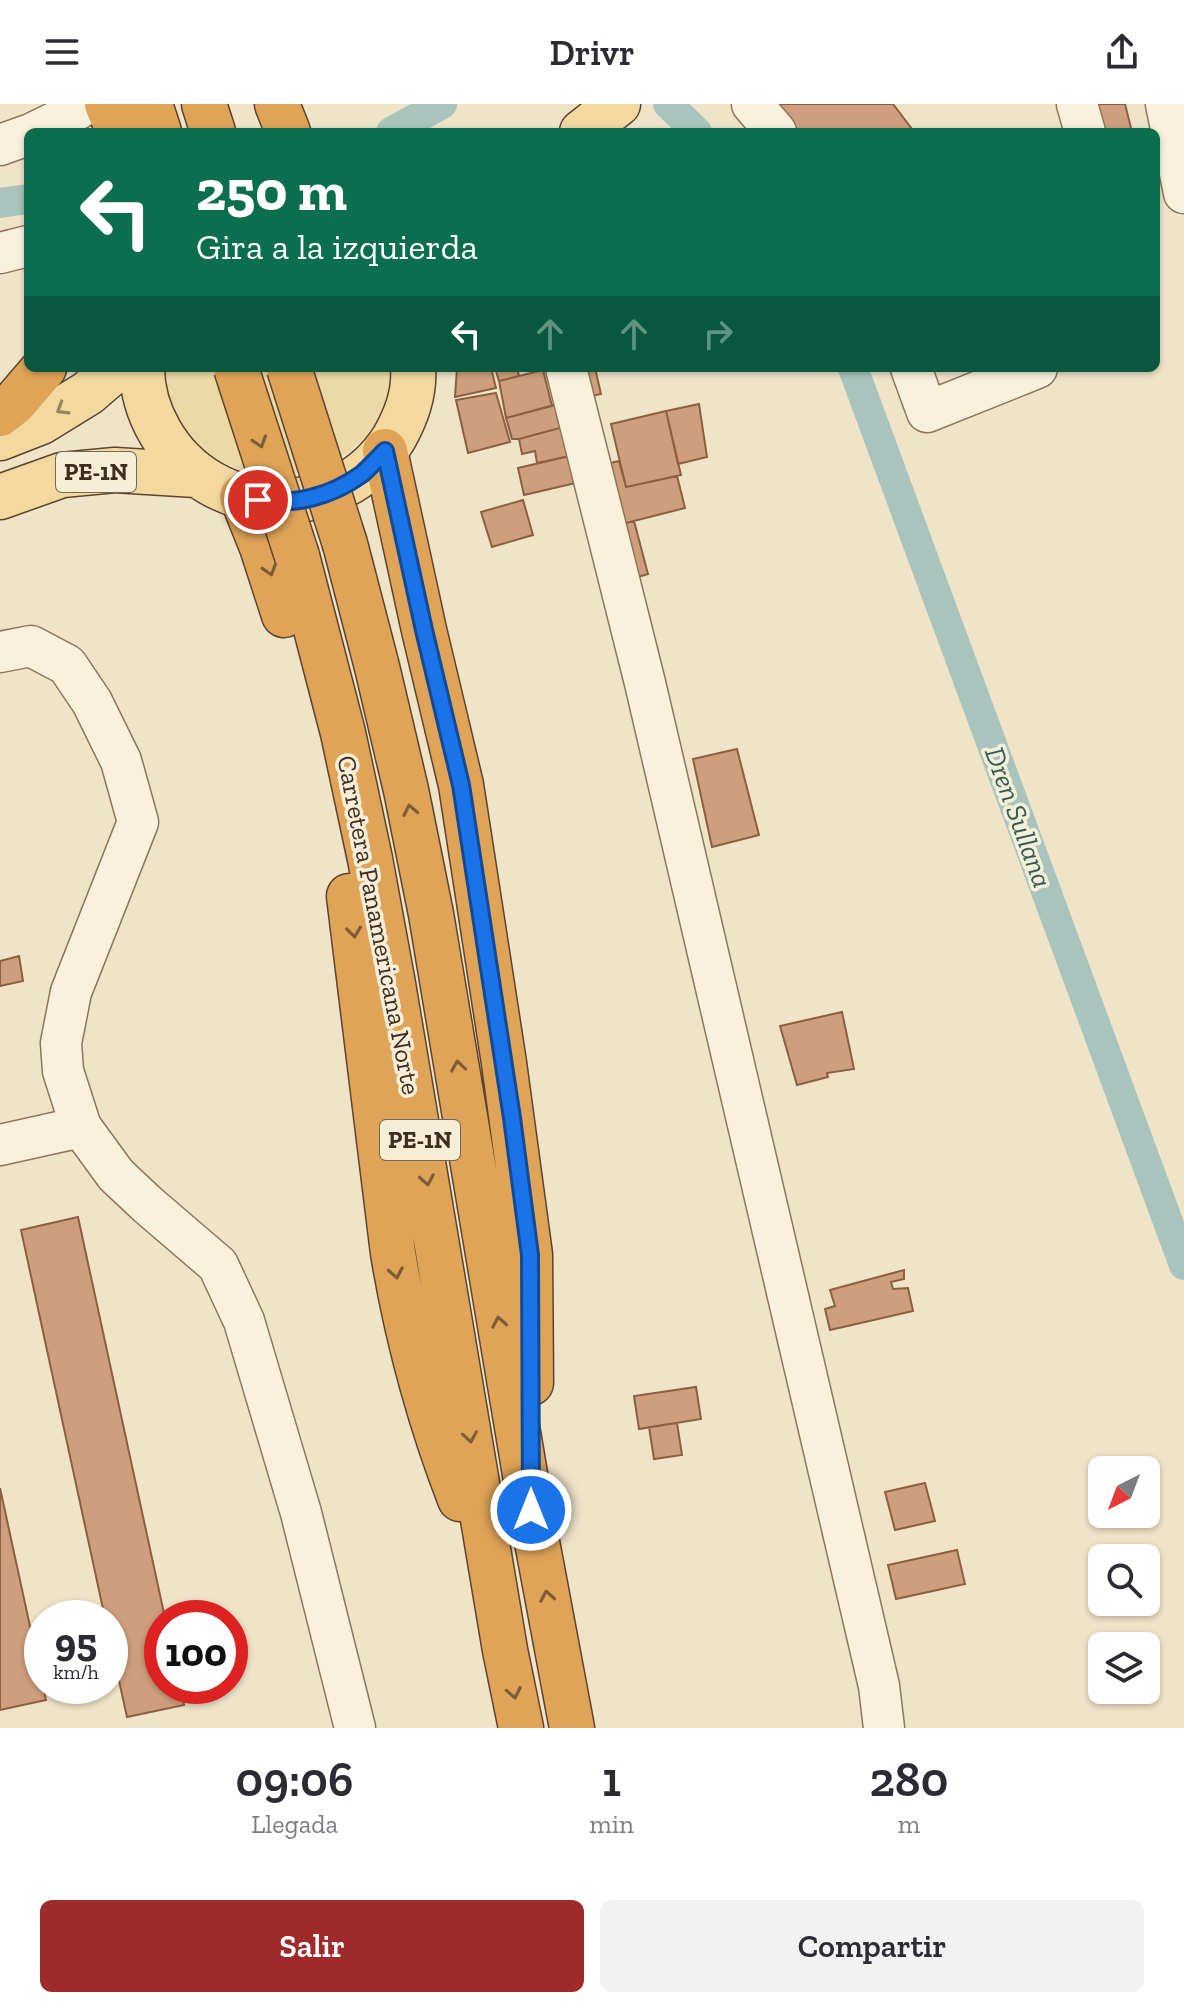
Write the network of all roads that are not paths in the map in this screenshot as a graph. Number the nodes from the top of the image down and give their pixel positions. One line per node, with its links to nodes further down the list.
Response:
1 (86, 104): 9 (street)
2 (104, 104): 8 (highway); 10 (highway)
3 (204, 104): 11 (highway)
4 (618, 104): 12 (main road)
5 (752, 104): 13 (street)
6 (1077, 104): 14 (street)
7 (1166, 104): 17 (street)
8 (145, 120)
9 (43, 128)
10 (101, 128)
11 (212, 128)
12 (587, 128)
13 (773, 128)
14 (1084, 128)
15 (24, 136): 16 (street)
16 (0, 145)
17 (1184, 193)
18 (24, 247): 19 (street)
19 (0, 253)
20 (41, 372): 29 (highway)
21 (112, 372): 30 (main road, PE-1N, one-way to 30)
22 (142, 372): 32 (main road, PE-1N)
23 (237, 372): 39 (highway, Carretera Panamericana Norte / PE-1N, one-way to 39, bridge)
24 (290, 372): 38 (highway, Carretera Panamericana Norte / PE-1N, one-way to 24, bridge)
25 (414, 372): 31 (main road, PE-1N)
26 (567, 372): 43 (street)
27 (912, 372): 28 (street)
28 (1027, 372)
29 (0, 414)
30 (0, 438)
31 (385, 451): 34 (main road, PE-1N); 38 (highway)
32 (196, 475): 33 (main road, PE-1N); 34 (main road, PE-1N)
33 (0, 497)
34 (242, 497): 39 (highway, one-way to 39)
35 (0, 652): 36 (street)
36 (81, 1127): 37 (street); 40 (street)
37 (0, 1145)
38 (531, 1510): 42 (highway, Carretera Panamericana Norte / PE-1N, one-way to 38)
39 (494, 1580): 41 (highway, Carretera Panamericana Norte / PE-1N, one-way to 41)
40 (355, 1728)
41 (521, 1728)
42 (572, 1728)
43 (884, 1728)

